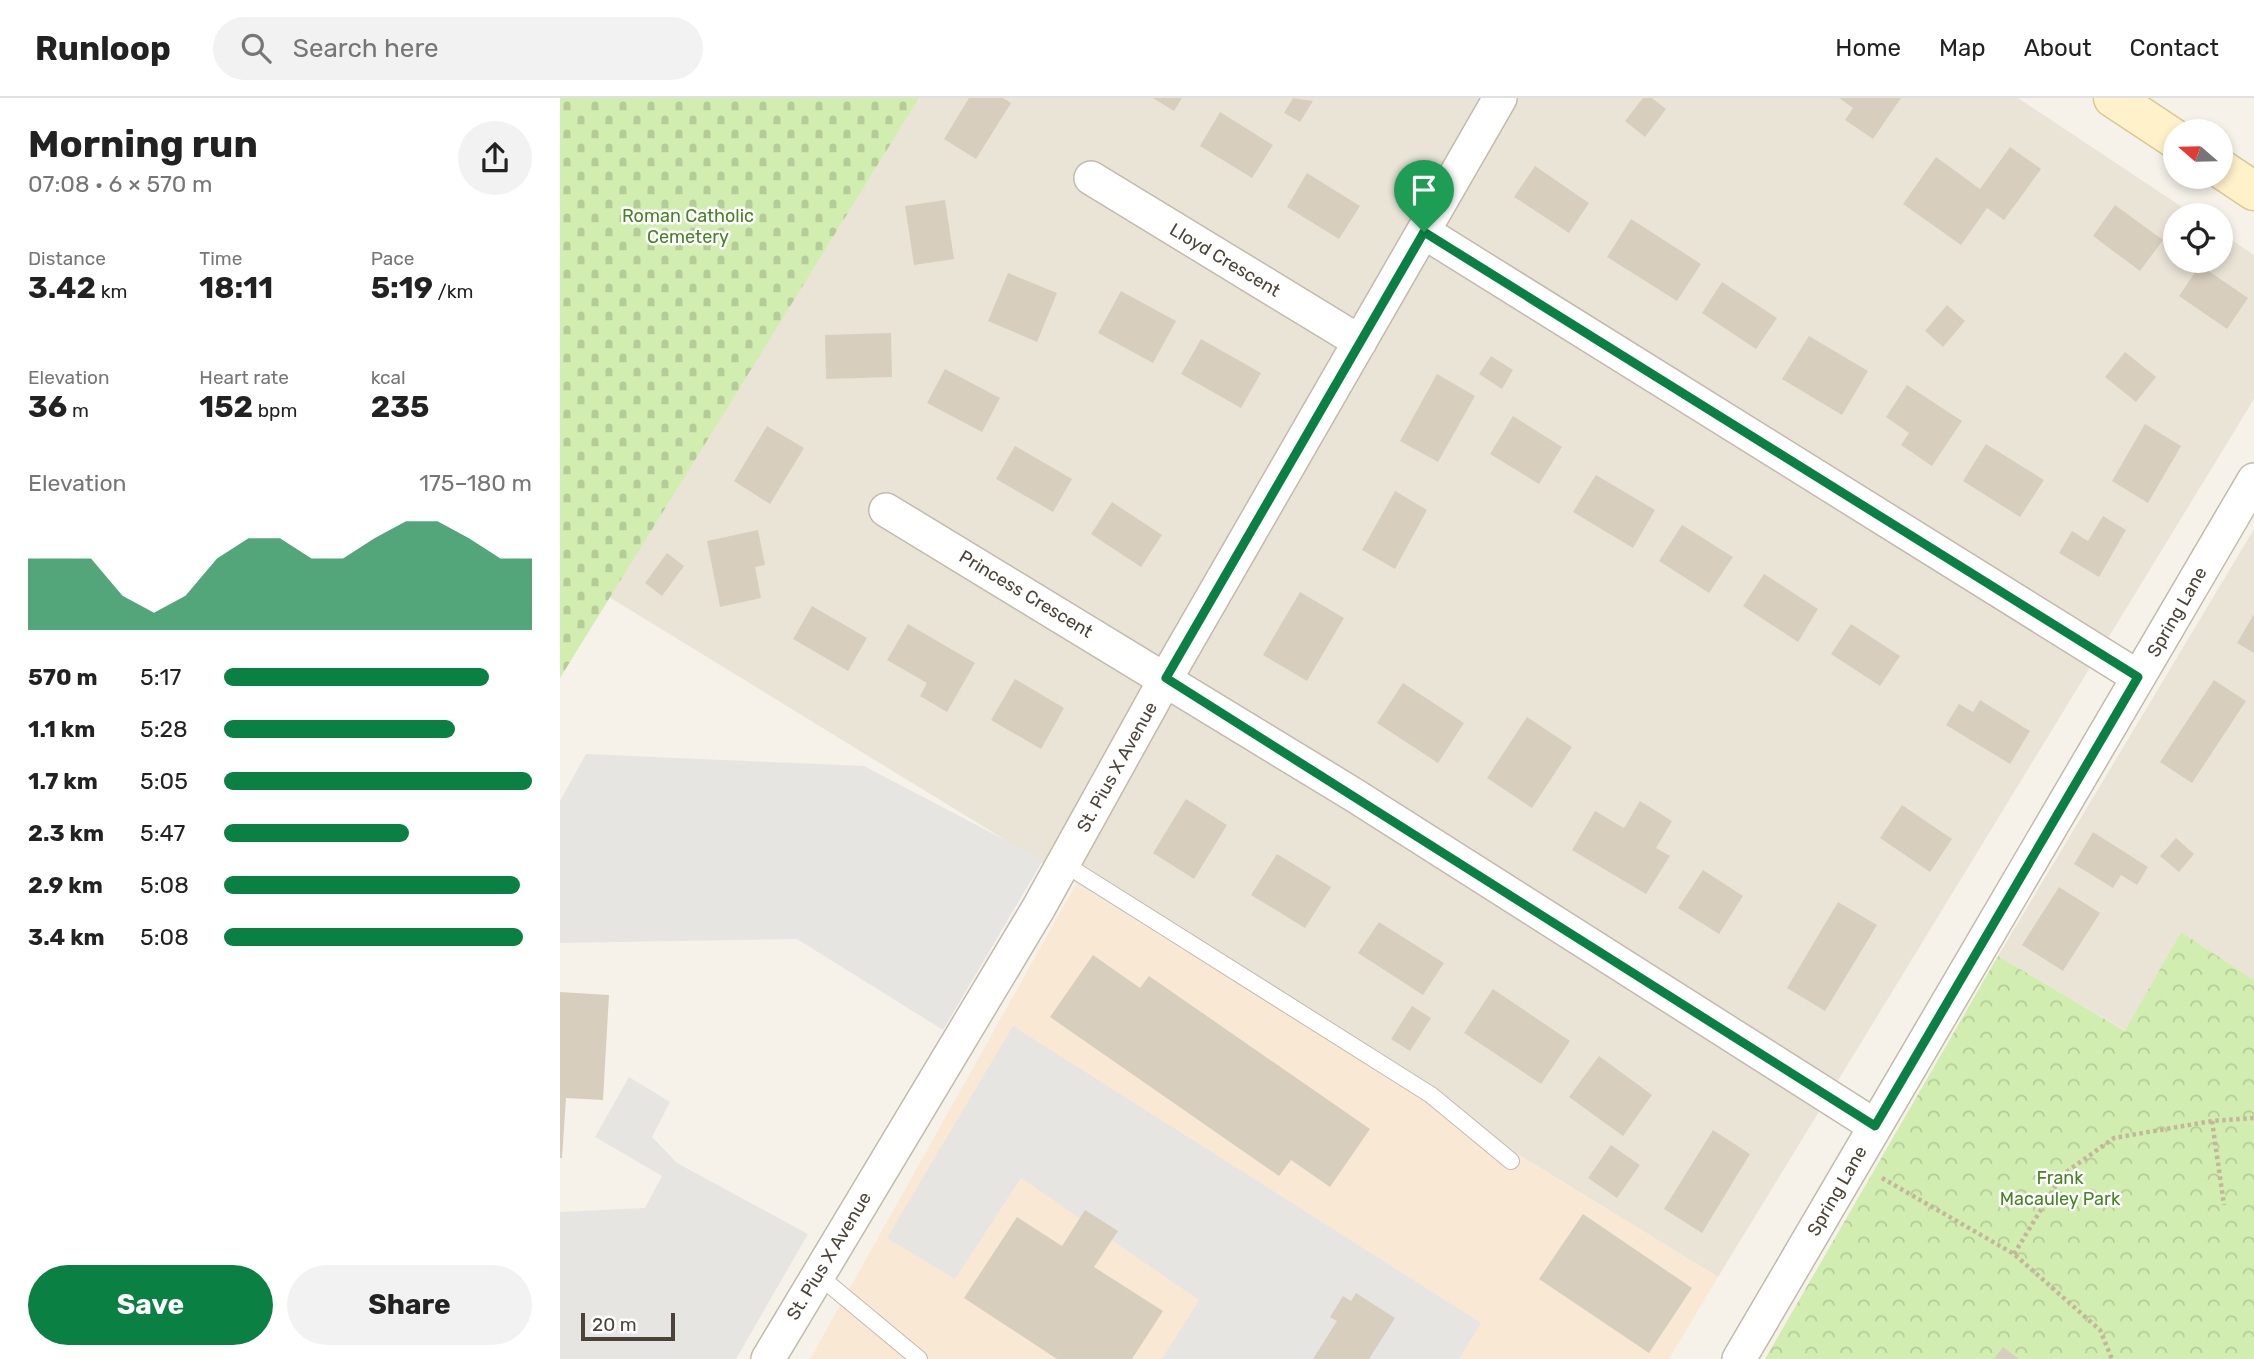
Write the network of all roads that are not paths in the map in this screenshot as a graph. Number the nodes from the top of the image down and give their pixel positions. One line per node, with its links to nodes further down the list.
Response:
1 (1500, 98): 7 (street, St. Pius X Avenue)
2 (2113, 98): 3 (street)
3 (2163, 131)
4 (2233, 177): 6 (street)
5 (1091, 178): 8 (street, Lloyd Crescent)
6 (2254, 191)
7 (1424, 232): 8 (street, St. Pius X Avenue); 11 (street)
8 (1360, 342): 12 (street, St. Pius X Avenue)
9 (2254, 480): 11 (street, Spring Lane)
10 (886, 510): 12 (street, Princess Crescent)
11 (2138, 677): 14 (street, Spring Lane)
12 (1166, 678): 13 (street, St. Pius X Avenue); 14 (street, Princess Crescent)
13 (1063, 863): 15 (lane); 16 (street, St. Pius X Avenue)
14 (1875, 1126): 19 (street, Spring Lane)
15 (1511, 1161)
16 (818, 1275): 17 (street, St. Pius X Avenue); 18 (lane)
17 (768, 1359)
18 (919, 1359)
19 (1739, 1359)

